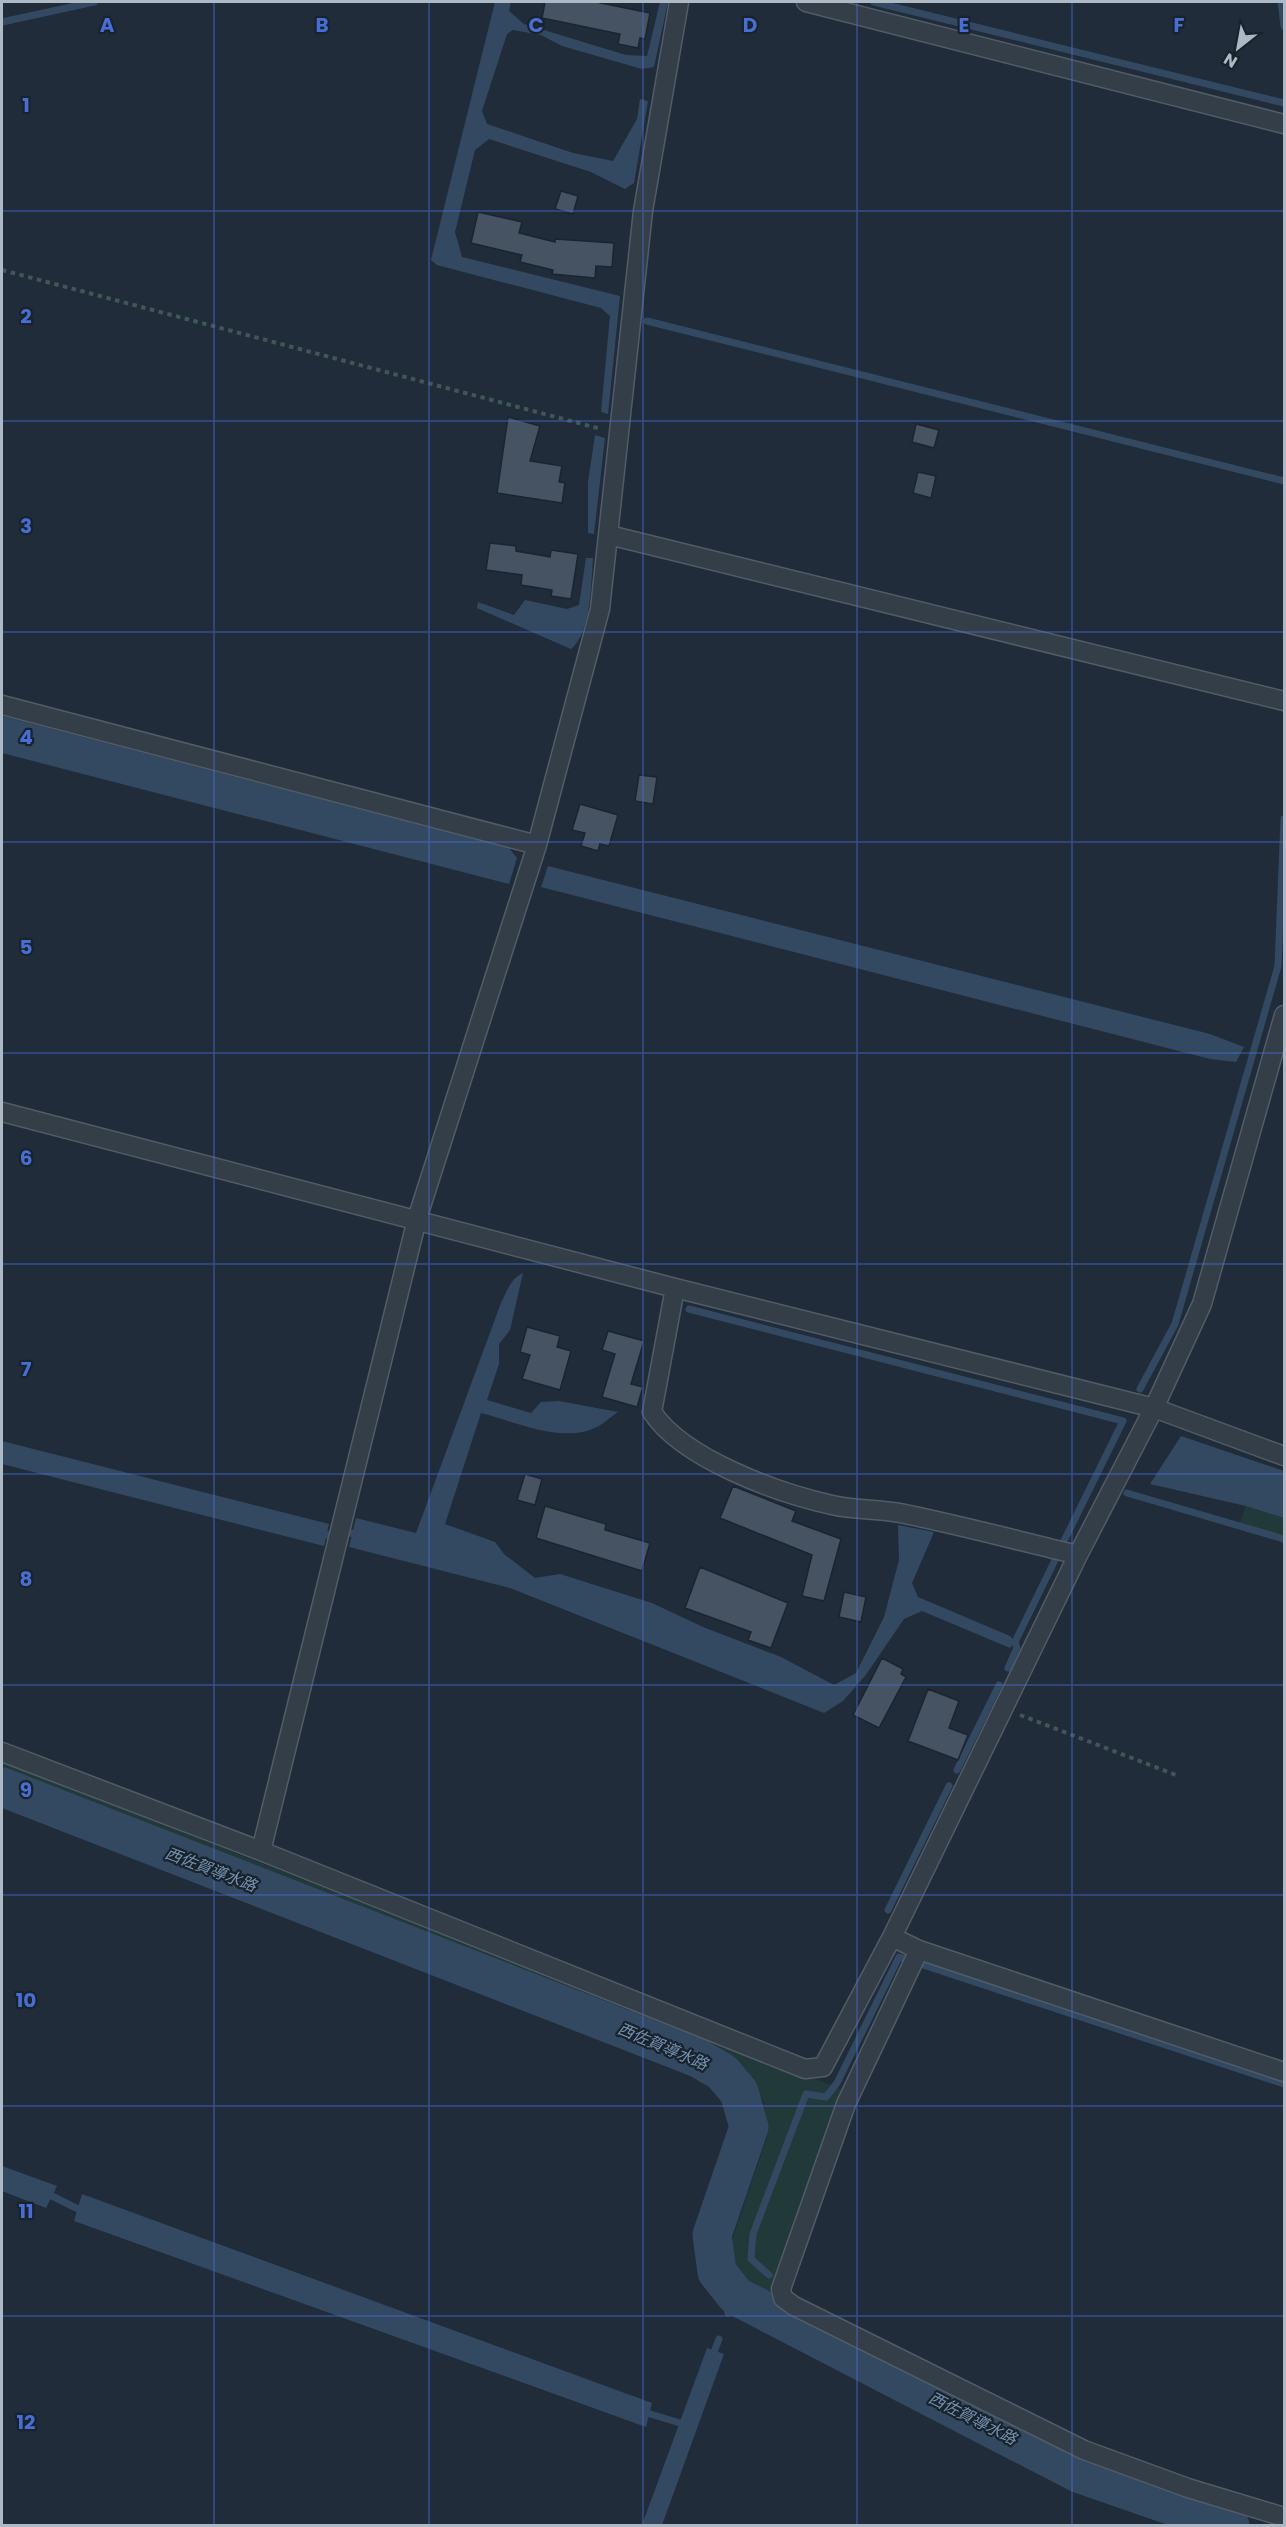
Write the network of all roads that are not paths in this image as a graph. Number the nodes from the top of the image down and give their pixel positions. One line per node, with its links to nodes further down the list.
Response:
1 (679, 2): 4 (street)
2 (806, 2): 3 (street)
3 (1284, 124)
4 (609, 535): 5 (street); 7 (street)
5 (1283, 700)
6 (2, 705): 7 (street)
7 (537, 845): 10 (street)
8 (1284, 1015): 12 (street)
9 (2, 1112): 10 (street)
10 (417, 1219): 11 (street); 16 (street)
11 (675, 1288): 12 (street); 14 (street)
12 (1154, 1408): 13 (street); 14 (street)
13 (1284, 1456)
14 (1078, 1555): 17 (street)
15 (2, 1752): 16 (street)
16 (261, 1851): 17 (street)
17 (892, 1937): 18 (street)
18 (920, 1950): 19 (street); 20 (street)
19 (1284, 2072)
20 (1284, 2517)

